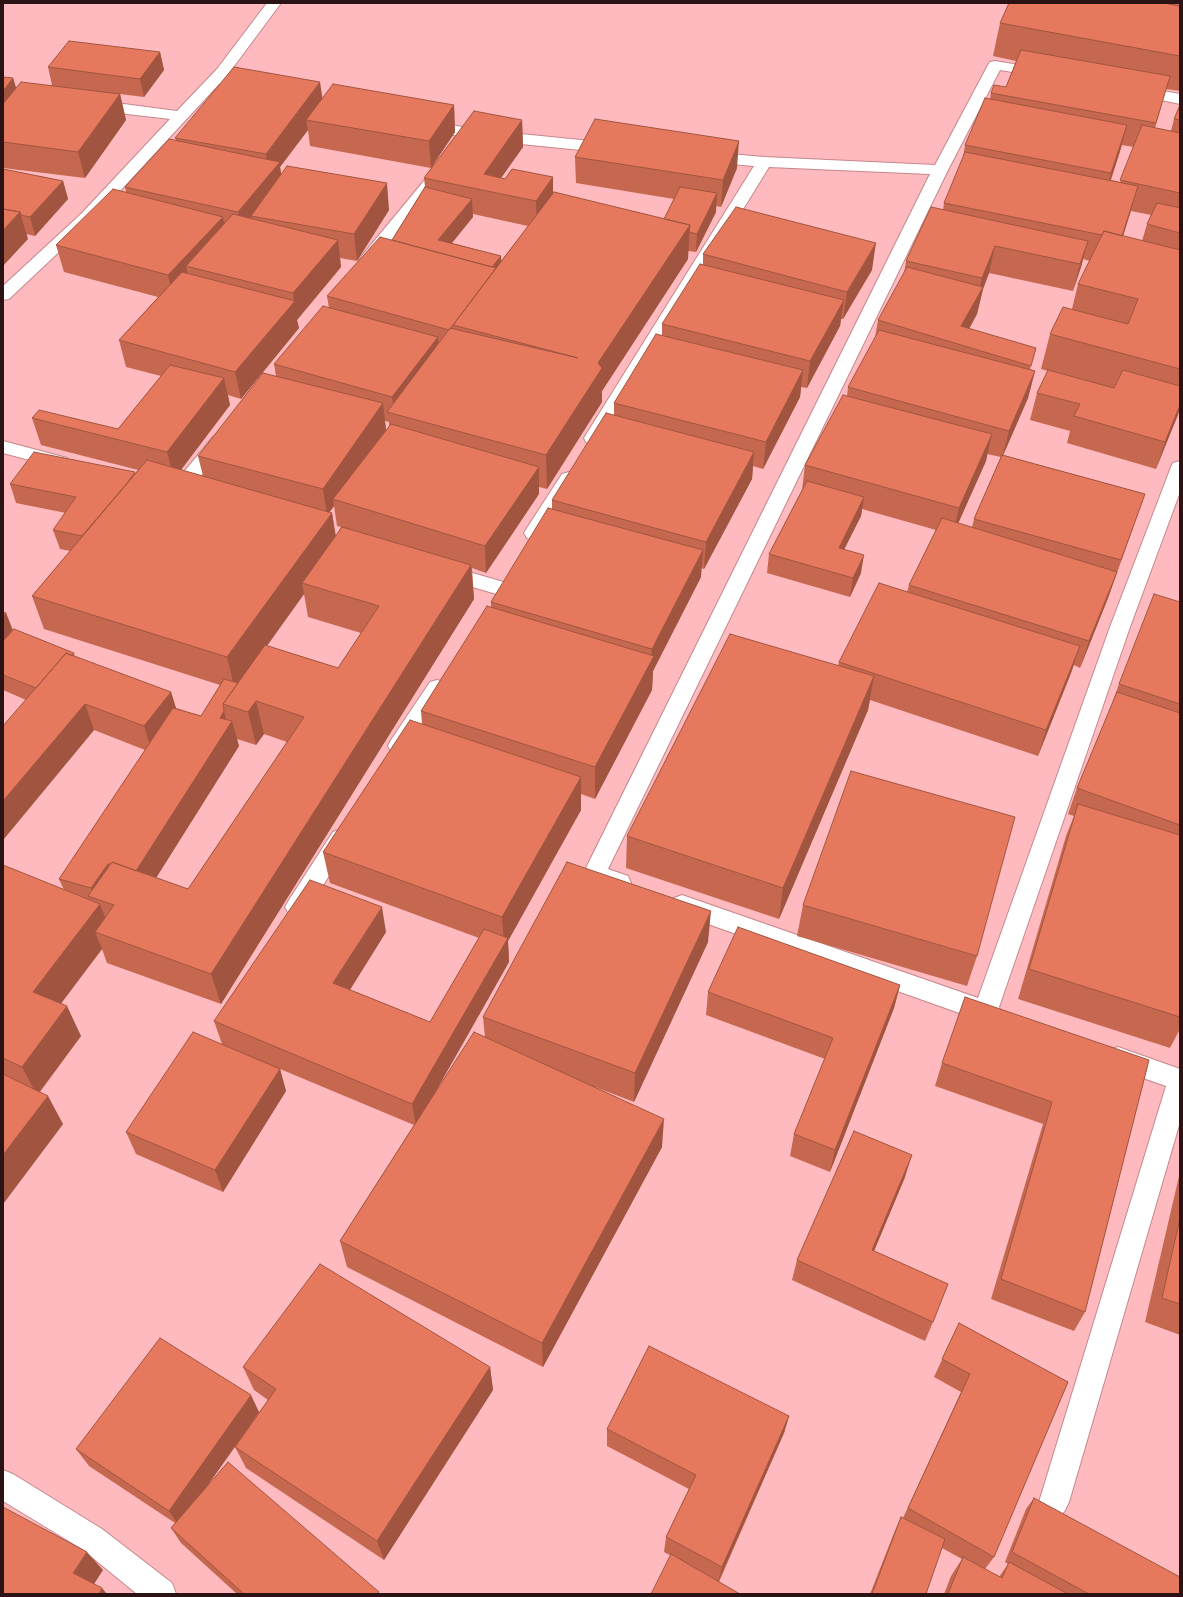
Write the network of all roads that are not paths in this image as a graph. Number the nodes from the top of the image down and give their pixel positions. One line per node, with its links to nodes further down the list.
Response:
1 (274, 3): 3 (street)
2 (1057, 76): 16 (street)
3 (216, 79): 5 (street); 8 (street)
4 (1118, 87): 6 (street)
5 (262, 89)
6 (1180, 99)
7 (80, 103): 8 (street)
8 (181, 116): 18 (street)
9 (409, 121): 10 (street)
10 (471, 134): 11 (street); 12 (street)
11 (459, 149)
12 (629, 149)
13 (692, 155): 14 (street)
14 (764, 162): 16 (street); 24 (street)
15 (444, 168): 17 (street)
16 (940, 170): 30 (street)
17 (358, 272)
18 (3, 296)
19 (232, 425): 23 (street)
20 (3, 447): 21 (street)
21 (77, 466)
22 (1180, 467): 33 (street)
23 (154, 486)
24 (525, 548)
25 (425, 566): 26 (street)
26 (500, 588)
27 (445, 675): 28 (street)
28 (389, 762)
29 (351, 823): 32 (street)
30 (640, 890)
31 (662, 898): 33 (street)
32 (287, 923)
33 (986, 1012): 34 (street)
34 (1008, 1020)
35 (1098, 1051): 36 (street)
36 (1180, 1080): 38 (street)
37 (3, 1484): 39 (street)
38 (1054, 1502)
39 (160, 1594)

